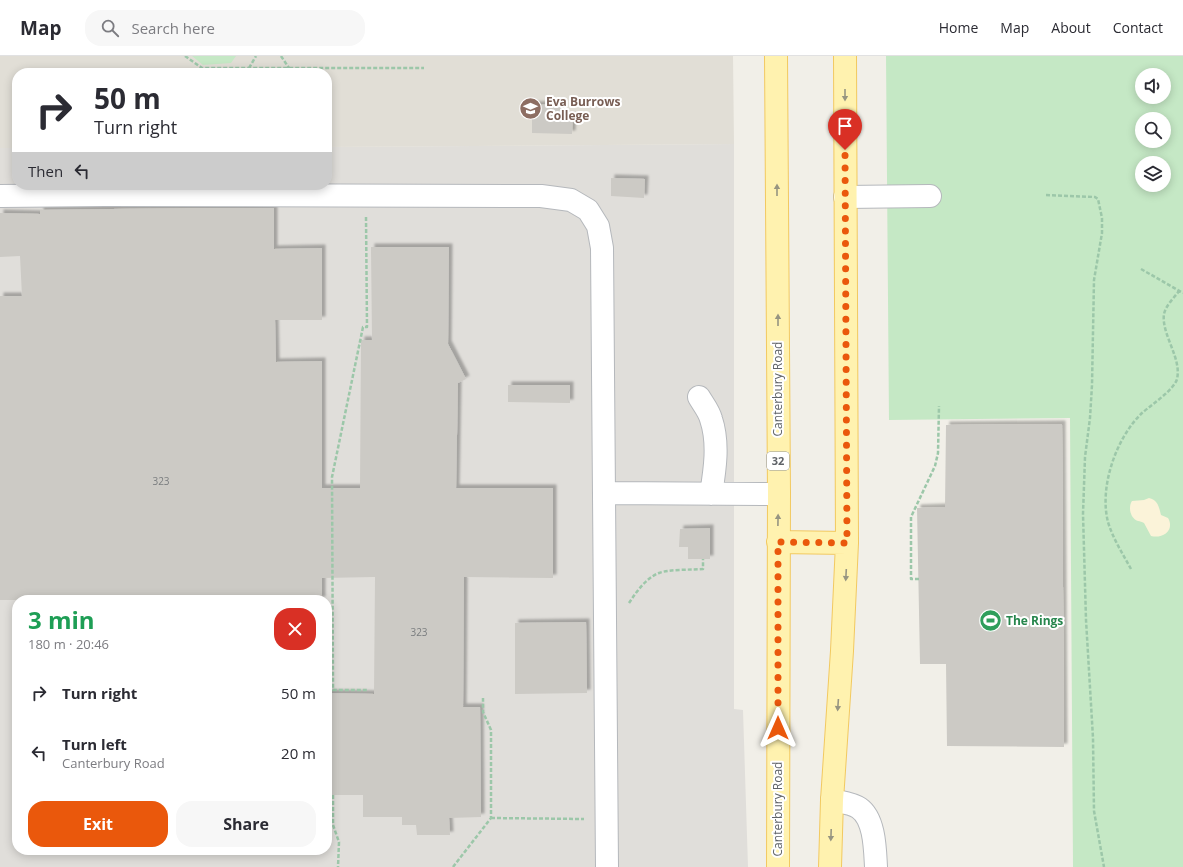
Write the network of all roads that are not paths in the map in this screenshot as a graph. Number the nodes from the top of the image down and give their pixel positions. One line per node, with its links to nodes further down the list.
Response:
1 (776, 56): 9 (main road, Canterbury Road / 32, one-way to 1)
2 (845, 56): 5 (main road, one-way to 5)
3 (0, 196): 7 (street)
4 (930, 196): 5 (street)
5 (845, 197): 11 (main road)
6 (699, 397): 8 (street)
7 (605, 493): 8 (street); 13 (street)
8 (711, 494): 9 (street)
9 (779, 494): 10 (main road, Canterbury Road / 32, one-way to 9)
10 (778, 542): 11 (main road); 14 (main road, Canterbury Road / 32)
11 (847, 543): 12 (main road, one-way to 12)
12 (832, 800): 15 (main road, one-way to 15); 16 (street)
13 (607, 867)
14 (778, 867)
15 (830, 867)
16 (876, 867)

